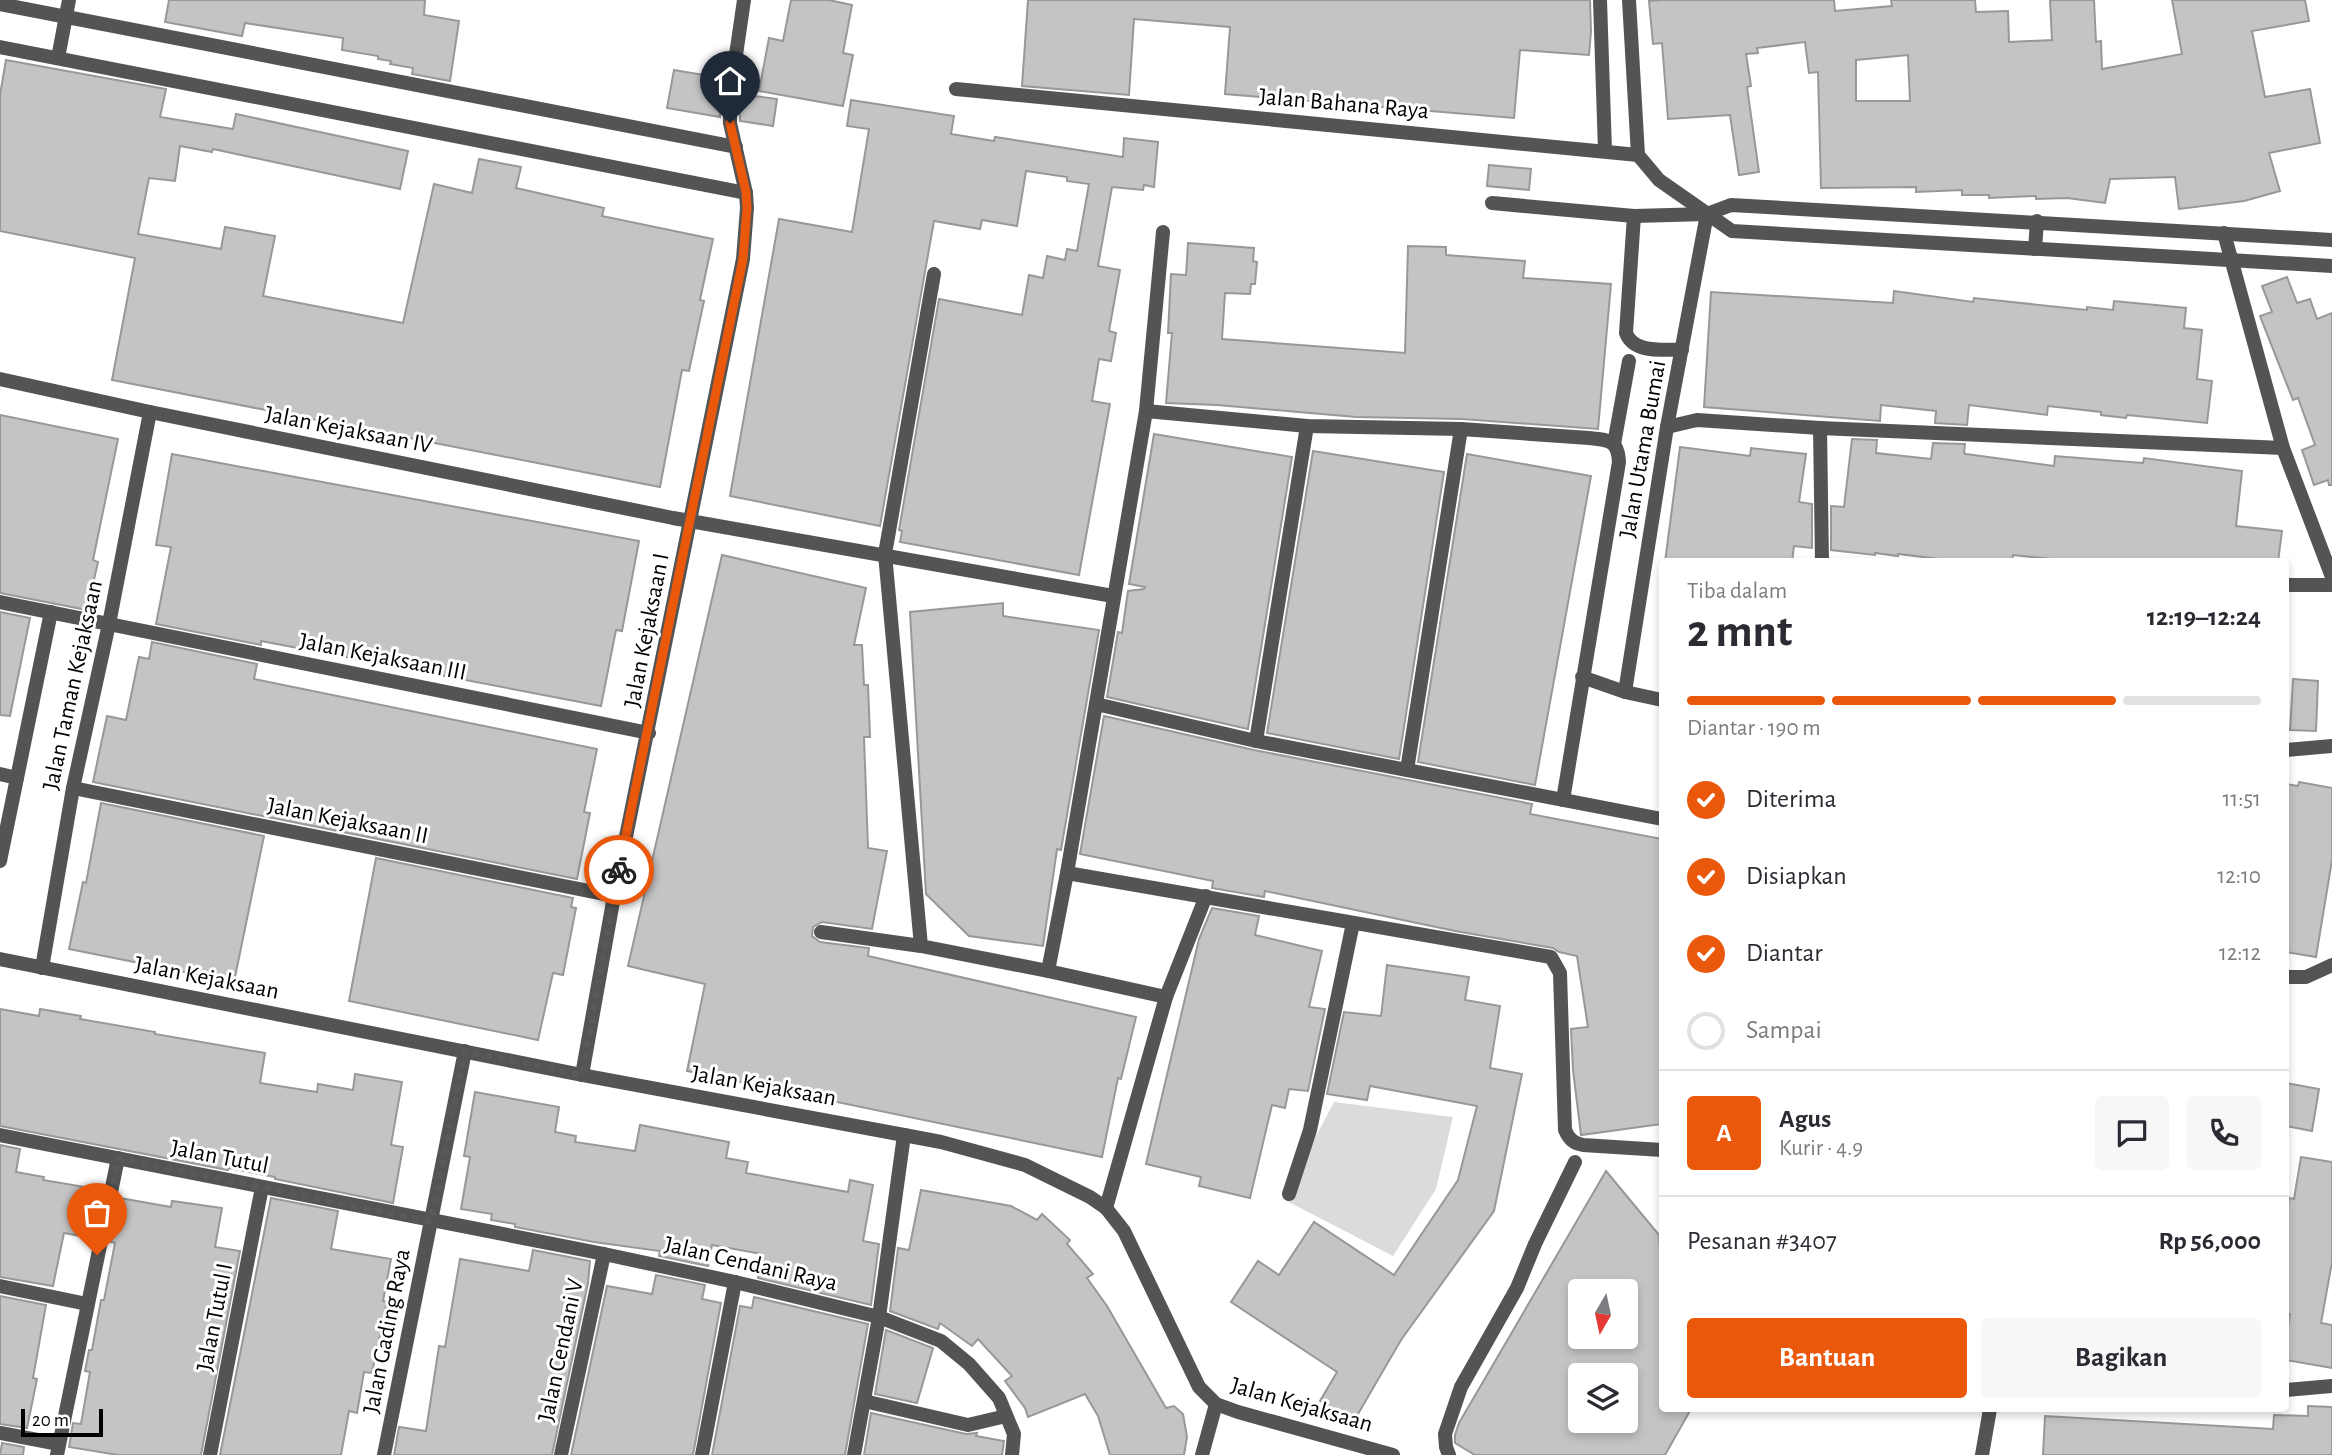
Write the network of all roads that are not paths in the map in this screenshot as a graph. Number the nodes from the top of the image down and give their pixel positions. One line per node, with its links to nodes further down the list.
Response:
1 (69, 0): 6 (street)
2 (744, 0): 10 (street, Jalan Kejaksaan I)
3 (1600, 0): 11 (street)
4 (1629, 0): 12 (street)
5 (0, 4): 6 (street)
6 (66, 17): 8 (street); 10 (street)
7 (0, 47): 8 (street)
8 (58, 58): 13 (street)
9 (956, 89): 11 (street, Jalan Bahana Raya)
10 (736, 147): 13 (street, Jalan Kejaksaan I)
11 (1605, 151): 12 (street, Jalan Bahana Raya)
12 (1638, 155): 15 (street)
13 (746, 192): 36 (street, Jalan Kejaksaan I)
14 (1492, 204): 16 (street)
15 (1707, 214): 16 (street); 17 (street); 21 (street); 25 (street, Jalan Utama Bumai)
16 (1634, 216): 25 (street)
17 (2038, 221): 19 (street); 21 (street)
18 (1163, 232): 28 (street)
19 (2224, 233): 20 (street); 22 (street)
20 (2332, 240)
21 (2035, 249): 22 (street)
22 (2232, 261): 23 (street); 35 (street)
23 (2332, 266)
24 (934, 274): 37 (street)
25 (1682, 351): 31 (street, Jalan Utama Bumai)
26 (1629, 361): 34 (street)
27 (0, 379): 29 (street, Jalan Kejaksaan IV)
28 (1146, 411): 30 (street); 42 (street)
29 (150, 412): 36 (street, Jalan Kejaksaan IV); 45 (street, Jalan Taman Kejaksaan)
30 (1307, 426): 33 (street); 51 (street)
31 (1667, 426): 32 (street); 47 (street, Jalan Utama Bumai)
32 (1820, 428): 35 (street); 38 (street)
33 (1461, 429): 34 (street); 54 (street)
34 (1614, 444): 46 (street)
35 (2283, 448): 39 (street)
36 (690, 520): 37 (street, Jalan Kejaksaan IV); 50 (street, Jalan Kejaksaan I)
37 (885, 554): 42 (street, Jalan Kejaksaan IV); 66 (street)
38 (1822, 558)
39 (2332, 577)
40 (2289, 585): 41 (street)
41 (2332, 586)
42 (1113, 596): 49 (street)
43 (0, 603): 44 (street, Jalan Kejaksaan III)
44 (51, 612): 45 (street, Jalan Kejaksaan III); 56 (street, Jalan Taman Kejaksaan)
45 (109, 624): 50 (street, Jalan Kejaksaan III); 57 (street, Jalan Taman Kejaksaan)
46 (1582, 677): 47 (street); 58 (street)
47 (1625, 692): 48 (street)
48 (1659, 699)
49 (1096, 704): 51 (street); 61 (street)
50 (649, 733): 62 (street, Jalan Kejaksaan I)
51 (1256, 740): 54 (street)
52 (2332, 746): 53 (street)
53 (2289, 750)
54 (1407, 770): 58 (street)
55 (0, 774): 56 (street)
56 (17, 778): 60 (street, Jalan Taman Kejaksaan)
57 (73, 788): 62 (street, Jalan Kejaksaan II); 69 (street, Jalan Taman Kejaksaan)
58 (1563, 800): 59 (street)
59 (1659, 818)
60 (0, 861)
61 (1067, 873): 63 (street); 70 (street)
62 (614, 896): 74 (street, Jalan Kejaksaan I)
63 (1206, 896): 64 (street); 72 (street)
64 (1353, 923): 77 (street); 81 (street)
65 (821, 932): 66 (street)
66 (921, 946): 70 (street)
67 (0, 960): 69 (street, Jalan Kejaksaan)
68 (2332, 965): 71 (street)
69 (42, 968): 73 (street, Jalan Kejaksaan)
70 (1048, 971): 72 (street)
71 (2289, 977)
72 (1166, 997): 82 (street)
73 (465, 1051): 74 (street, Jalan Kejaksaan); 83 (street, Jalan Gading Raya)
74 (582, 1075): 76 (street, Jalan Kejaksaan)
75 (0, 1135): 78 (street, Jalan Tutul)
76 (904, 1135): 82 (street, Jalan Kejaksaan); 88 (street)
77 (1659, 1150)
78 (118, 1158): 80 (street, Jalan Tutul); 87 (street)
79 (1575, 1162): 105 (street)
80 (262, 1187): 83 (street, Jalan Tutul); 97 (street, Jalan Tutul I)
81 (1289, 1194)
82 (1106, 1208): 92 (street, Jalan Kejaksaan)
83 (431, 1222): 84 (street, Jalan Cendani Raya); 98 (street, Jalan Gading Raya)
84 (604, 1254): 85 (street, Jalan Cendani Raya); 99 (street, Jalan Cendani V)
85 (736, 1282): 88 (street, Jalan Cendani Raya); 100 (street)
86 (0, 1286): 87 (street)
87 (88, 1304): 96 (street)
88 (879, 1317): 91 (street); 94 (street, Jalan Cendani Raya)
89 (2332, 1386): 90 (street)
90 (2289, 1390)
91 (864, 1401): 94 (street); 101 (street)
92 (1216, 1404): 103 (street); 104 (street, Jalan Kejaksaan)
93 (1989, 1412): 106 (street)
94 (1006, 1416): 102 (street, Jalan Cendani Raya)
95 (0, 1433): 96 (street)
96 (58, 1449)
97 (210, 1455)
98 (384, 1455)
99 (561, 1455)
100 (702, 1455)
101 (853, 1455)
102 (1012, 1455)
103 (1202, 1455)
104 (1393, 1455)
105 (1449, 1455)
106 (1982, 1455)

